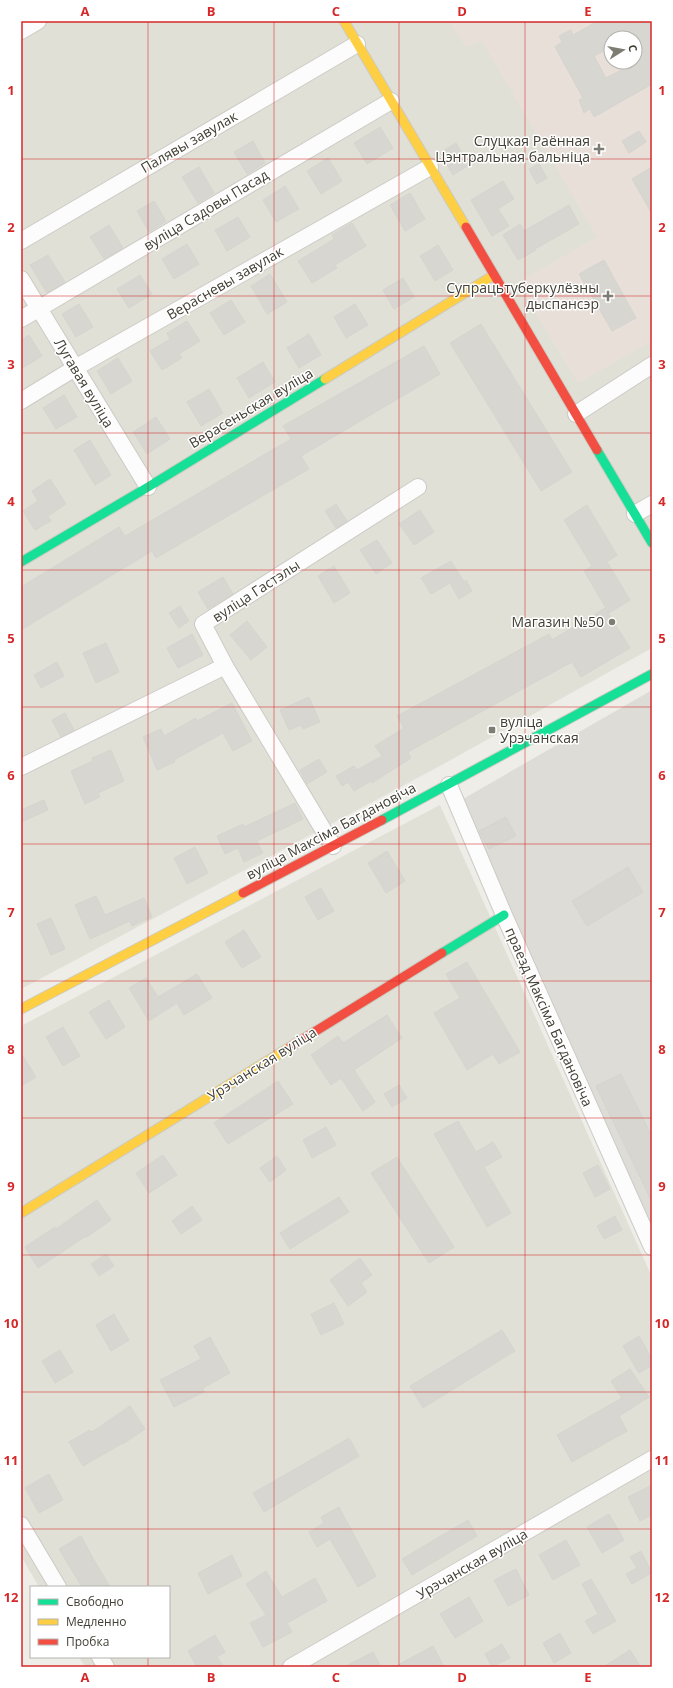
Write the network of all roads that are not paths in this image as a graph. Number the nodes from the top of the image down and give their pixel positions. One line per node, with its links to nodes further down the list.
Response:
1 (38, 21): 3 (street)
2 (344, 21): 4 (street)
3 (21, 32)
4 (357, 44): 5 (street); 7 (street, Палявы завулак)
5 (391, 101): 6 (street); 10 (street, вуліца Садовы Пасад)
6 (430, 166): 8 (street); 13 (street, Верасневы завулак)
7 (21, 241)
8 (494, 275): 15 (street); 17 (street, Верасеньская вуліца)
9 (21, 278): 10 (street, Лугавая вуліца)
10 (39, 309): 11 (street, вуліца Садовы Пасад); 13 (street, Лугавая вуліца)
11 (21, 320)
12 (652, 365): 15 (street)
13 (75, 368): 14 (street, Верасневы завулак); 17 (street, Лугавая вуліца)
14 (21, 401)
15 (576, 414): 19 (street)
16 (418, 486): 22 (street, вуліца Гастэлы)
17 (148, 488): 21 (street, Верасеньская вуліца)
18 (652, 504): 19 (street)
19 (635, 514): 20 (street)
20 (652, 543)
21 (21, 562)
22 (225, 666): 24 (street); 26 (street)
23 (652, 674): 25 (street, вуліца Максіма Багдановіча)
24 (21, 767)
25 (449, 785): 26 (street, вуліца Максіма Багдановіча); 27 (street, праезд Максіма Багдановіча)
26 (333, 846): 28 (street, вуліца Максіма Багдановіча)
27 (504, 915): 29 (street, Урэчанская вуліца); 30 (street, праезд Максіма Багдановіча)
28 (21, 1009)
29 (21, 1213)
30 (652, 1247)
31 (652, 1459): 36 (street, Урэчанская вуліца)
32 (21, 1525): 33 (street)
33 (57, 1586)
34 (101, 1658): 35 (street)
35 (106, 1667)
36 (291, 1667)

